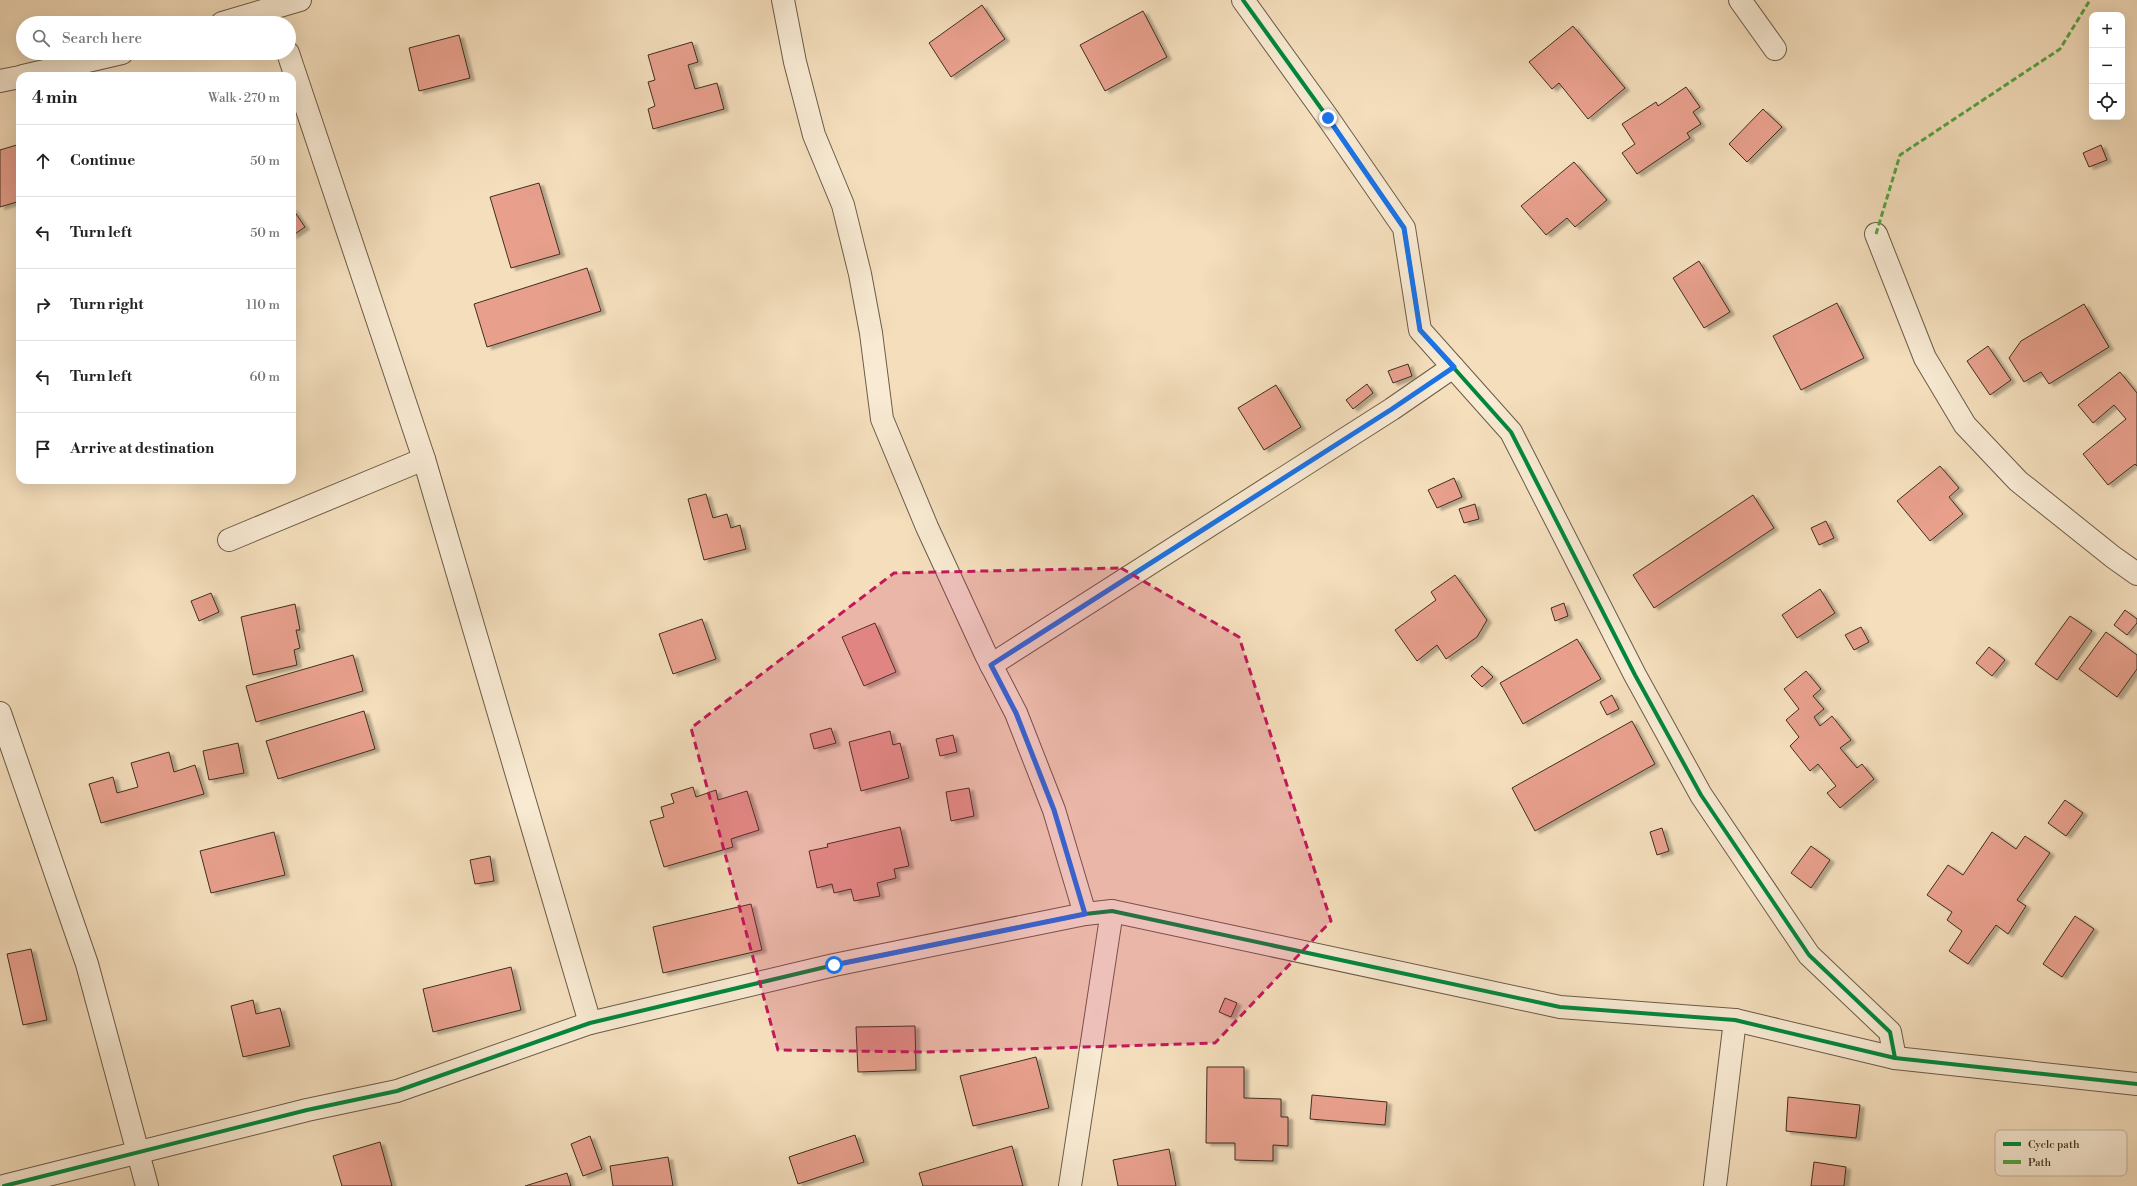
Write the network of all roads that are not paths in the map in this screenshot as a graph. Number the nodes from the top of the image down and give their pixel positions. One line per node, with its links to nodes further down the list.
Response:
1 (300, 0): 5 (street)
2 (783, 0): 19 (street)
3 (1243, 0): 15 (street)
4 (1740, 0): 6 (street)
5 (276, 15)
6 (1775, 48)
7 (92, 60): 9 (street)
8 (290, 60): 10 (street)
9 (40, 72)
10 (294, 72)
11 (296, 77): 16 (street)
12 (16, 78): 13 (street)
13 (0, 81)
14 (1876, 234): 18 (street)
15 (1454, 367): 19 (street); 25 (street)
16 (424, 459): 17 (street); 24 (street)
17 (229, 540)
18 (2137, 574)
19 (991, 665): 22 (street)
20 (0, 713): 27 (street)
21 (1112, 912): 22 (street); 23 (street); 30 (street)
22 (1085, 914): 24 (street)
23 (1735, 1020): 25 (street); 31 (street)
24 (590, 1024): 27 (street)
25 (1895, 1058): 26 (street)
26 (2137, 1084)
27 (138, 1154): 28 (street); 29 (street)
28 (4, 1186)
29 (147, 1186)
30 (1070, 1186)
31 (1715, 1186)

